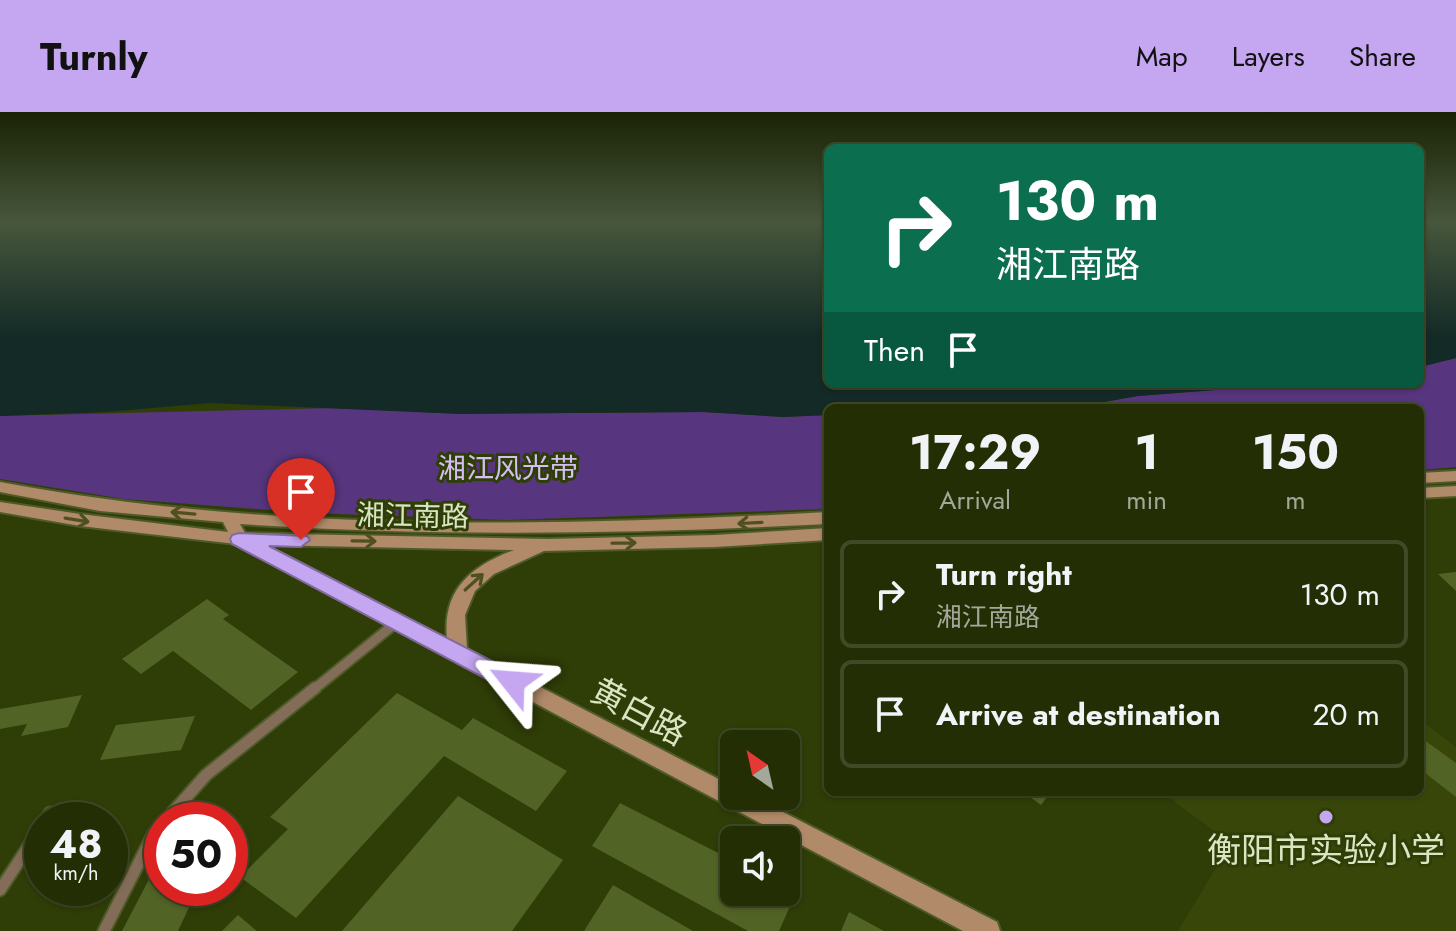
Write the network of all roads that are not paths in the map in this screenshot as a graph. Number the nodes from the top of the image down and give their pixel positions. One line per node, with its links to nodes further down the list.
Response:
1 (1456, 476): 2 (main road)
2 (1424, 478)
3 (0, 487): 7 (main road, 湘江南路, one-way to 3)
4 (1456, 491): 5 (main road)
5 (1424, 493)
6 (0, 507): 10 (main road, 湘江南路, one-way to 10)
7 (229, 517): 8 (main road, 湘江南路, one-way to 7); 10 (main road)
8 (824, 518)
9 (824, 534): 11 (main road, 湘江南路, one-way to 9)
10 (239, 539): 11 (main road, 湘江南路, one-way to 11); 12 (main road, 黄白路)
11 (548, 545): 13 (main road, one-way to 11)
12 (397, 622): 13 (main road, 黄白路); 14 (lane)
13 (458, 653): 19 (main road, 黄白路)
14 (182, 802)
15 (24, 853): 17 (lane)
16 (144, 853): 18 (lane)
17 (0, 890)
18 (104, 931)
19 (988, 931)

